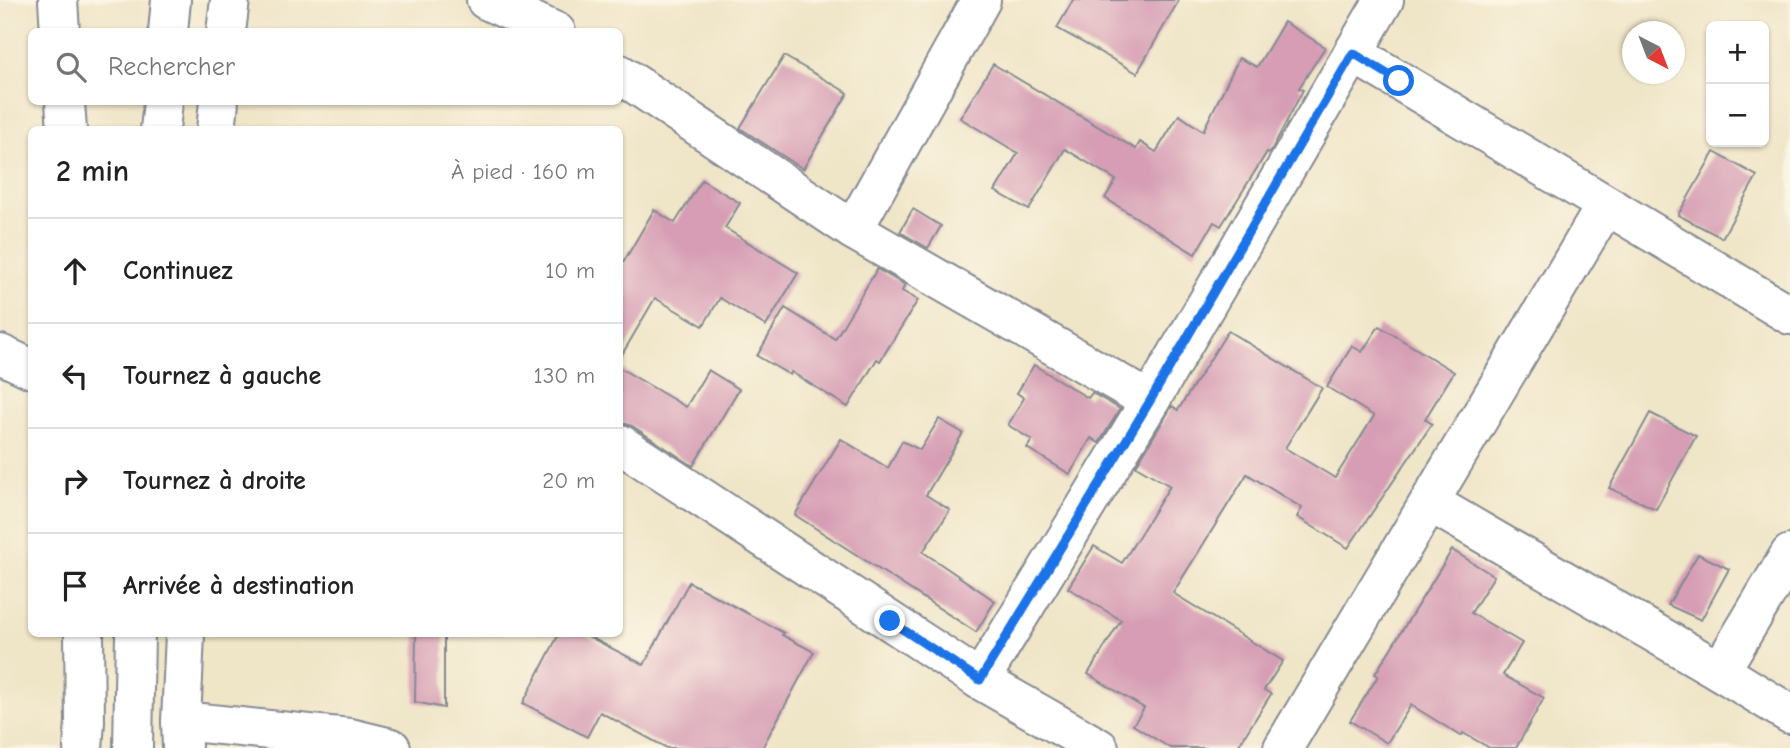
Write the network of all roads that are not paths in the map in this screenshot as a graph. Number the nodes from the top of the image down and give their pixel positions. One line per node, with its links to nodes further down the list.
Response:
1 (58, 0): 7 (street)
2 (171, 0): 8 (street)
3 (230, 0): 9 (street)
4 (486, 0): 10 (street)
5 (981, 0): 20 (street)
6 (1384, 0): 11 (street)
7 (60, 28)
8 (168, 28)
9 (226, 28)
10 (547, 28)
11 (1353, 53): 19 (street); 24 (street)
12 (623, 76): 20 (street)
13 (65, 105): 16 (street)
14 (163, 105): 17 (street)
15 (219, 105): 18 (street)
16 (67, 126)
17 (160, 126)
18 (216, 126)
19 (1606, 205): 21 (street); 26 (street)
20 (853, 230): 24 (street)
21 (1790, 315)
22 (0, 354): 23 (street)
23 (28, 367)
24 (1150, 401): 32 (street)
25 (623, 446): 32 (street)
26 (1430, 503): 31 (street); 39 (street)
27 (1790, 554): 31 (street)
28 (83, 637): 34 (street)
29 (135, 637): 36 (street)
30 (186, 637): 35 (street)
31 (1720, 671): 33 (street)
32 (980, 680): 38 (street)
33 (1790, 714)
34 (84, 735): 36 (street)
35 (182, 735): 37 (street)
36 (132, 736)
37 (391, 748)
38 (1099, 748)
39 (1283, 748)

